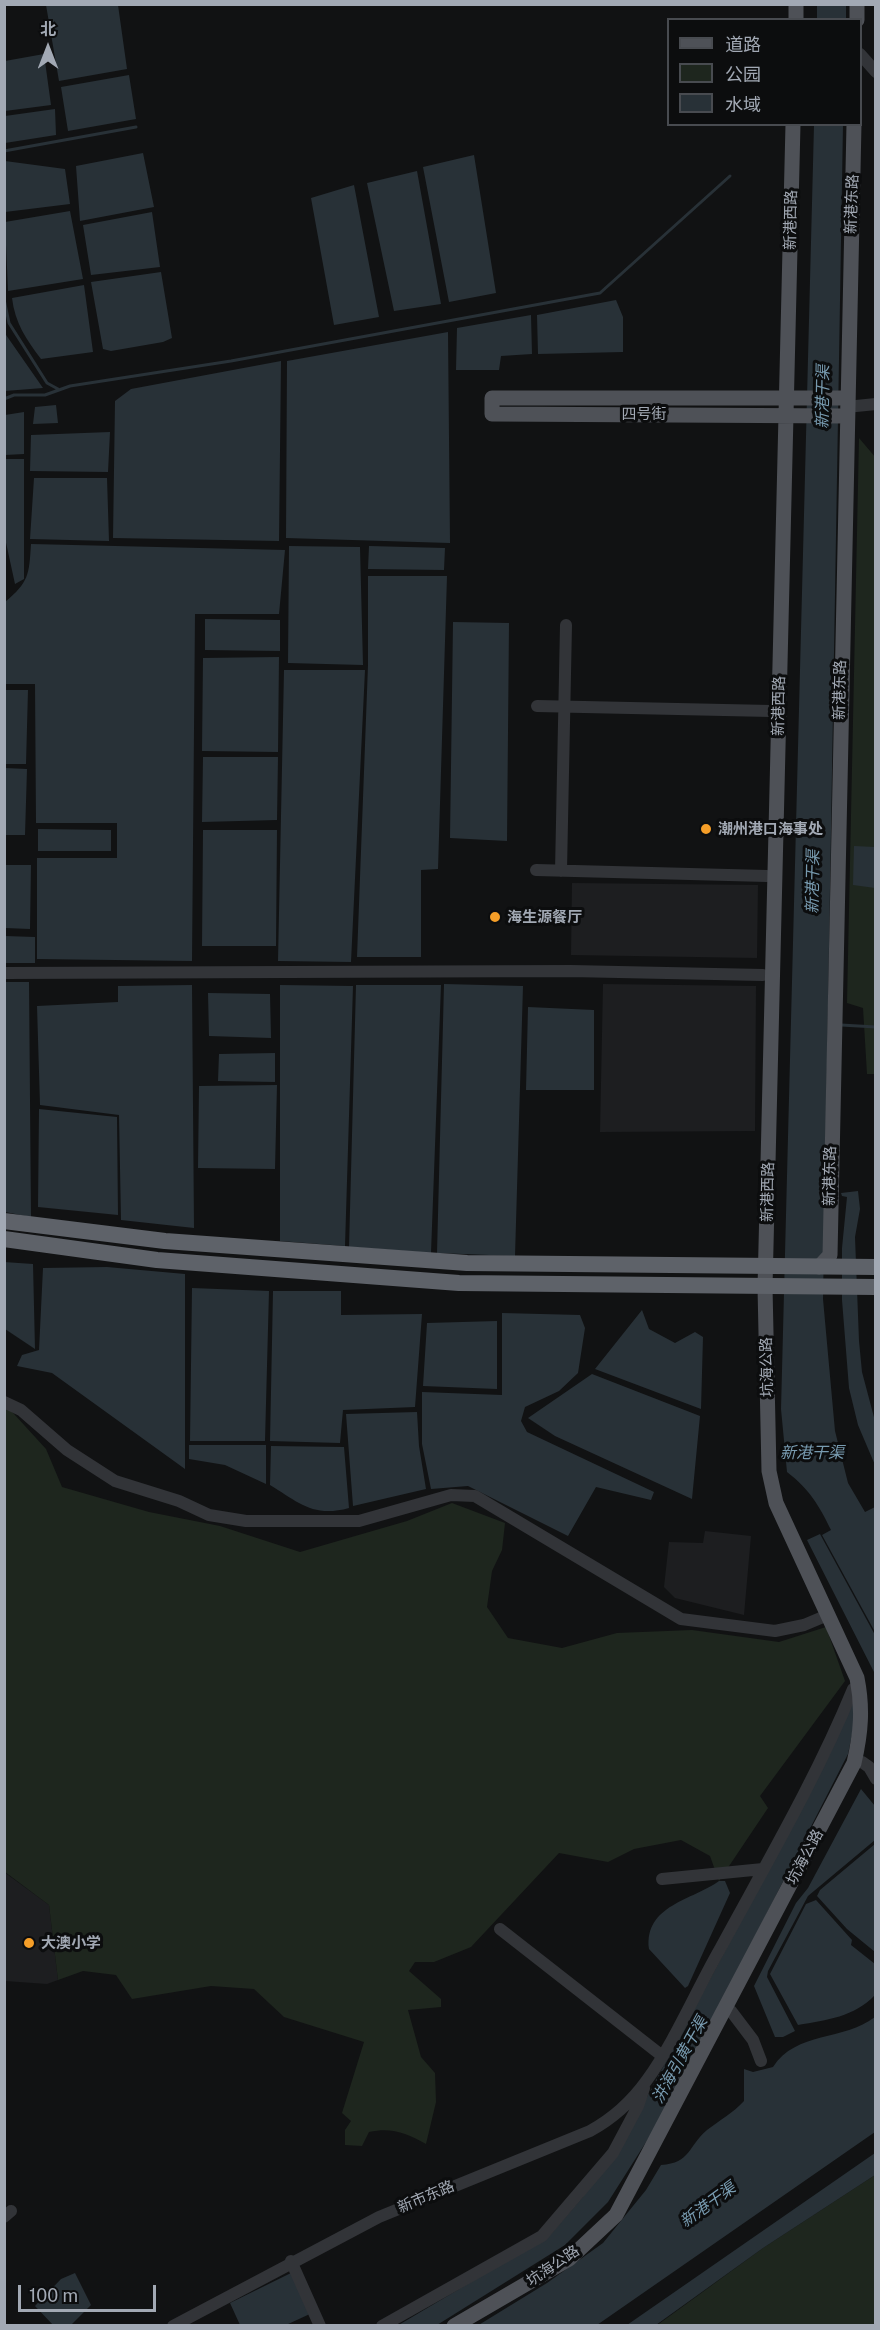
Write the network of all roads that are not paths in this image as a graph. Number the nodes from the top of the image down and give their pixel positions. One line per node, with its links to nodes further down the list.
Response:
1 (862, 55): 2 (street)
2 (876, 72)
3 (793, 126): 19 (main road, 新港西路)
4 (854, 126): 6 (main road, 新港东路)
5 (876, 404): 6 (street)
6 (846, 407): 6 (main road, 四号街); 18 (main road, 新港东路)
7 (566, 625): 9 (street)
8 (537, 706): 9 (street)
9 (564, 706): 10 (street); 12 (street)
10 (771, 711)
11 (536, 870): 12 (street)
12 (561, 871): 13 (street)
13 (767, 876)
14 (4, 973): 15 (street)
15 (763, 975)
16 (4, 1221): 19 (highway)
17 (4, 1239): 21 (highway)
18 (830, 1263): 19 (highway); 20 (highway)
19 (771, 1267): 21 (main road, 新港西路)
20 (868, 1267)
21 (773, 1287): 22 (highway); 39 (main road, 坑海公路)
22 (868, 1288)
23 (4, 1402): 24 (street)
24 (823, 1617)
25 (853, 1689): 28 (street, 新市东路)
26 (862, 1762): 27 (street)
27 (876, 1779)
28 (763, 1869): 29 (street); 32 (street, 新市东路)
29 (662, 1879)
30 (500, 1929): 32 (street)
31 (731, 2011): 33 (street)
32 (662, 2055): 34 (street, 新市东路)
33 (761, 2061)
34 (646, 2082): 35 (street, 新市东路); 38 (street)
35 (291, 2261): 36 (street, 新市东路); 37 (street)
36 (173, 2325)
37 (320, 2325)
38 (382, 2325)
39 (454, 2325)

